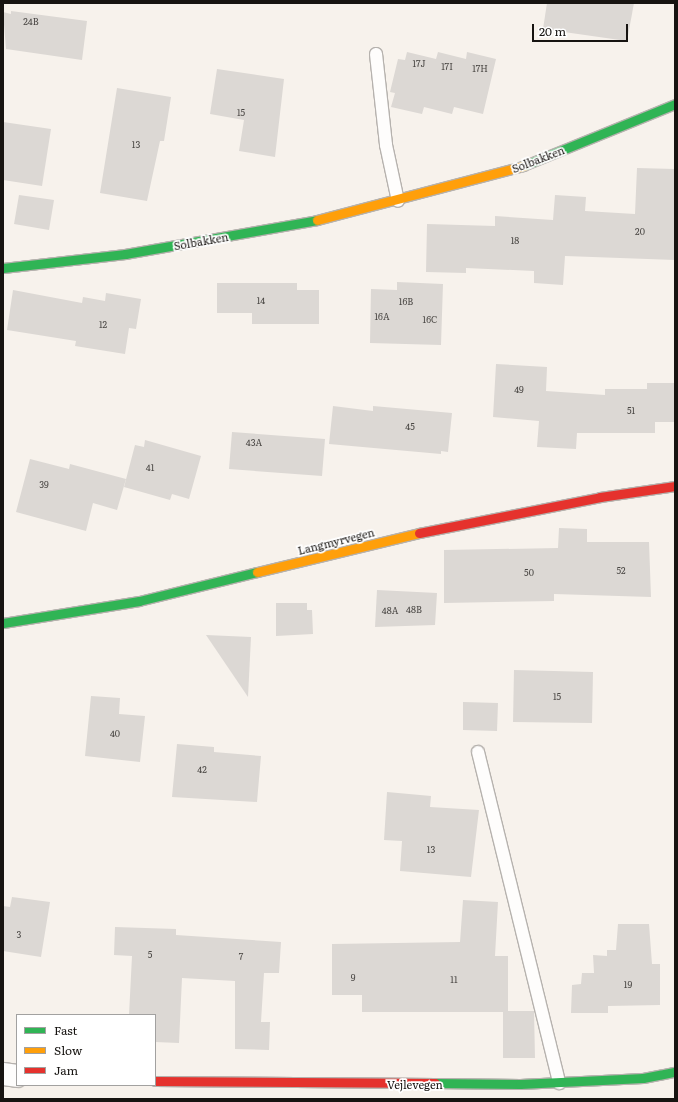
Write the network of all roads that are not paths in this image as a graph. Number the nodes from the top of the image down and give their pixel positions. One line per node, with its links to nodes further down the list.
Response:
1 (376, 54): 3 (lane)
2 (675, 104): 3 (street, Solbakken)
3 (398, 201): 4 (street, Solbakken)
4 (3, 268)
5 (675, 486): 6 (street, Langmyrvegen)
6 (3, 623)
7 (478, 752): 12 (lane)
8 (675, 1072): 12 (street, Vejlevegen)
9 (3, 1074): 10 (street)
10 (16, 1076)
11 (156, 1081): 12 (street, Vejlevegen)
12 (559, 1083)

